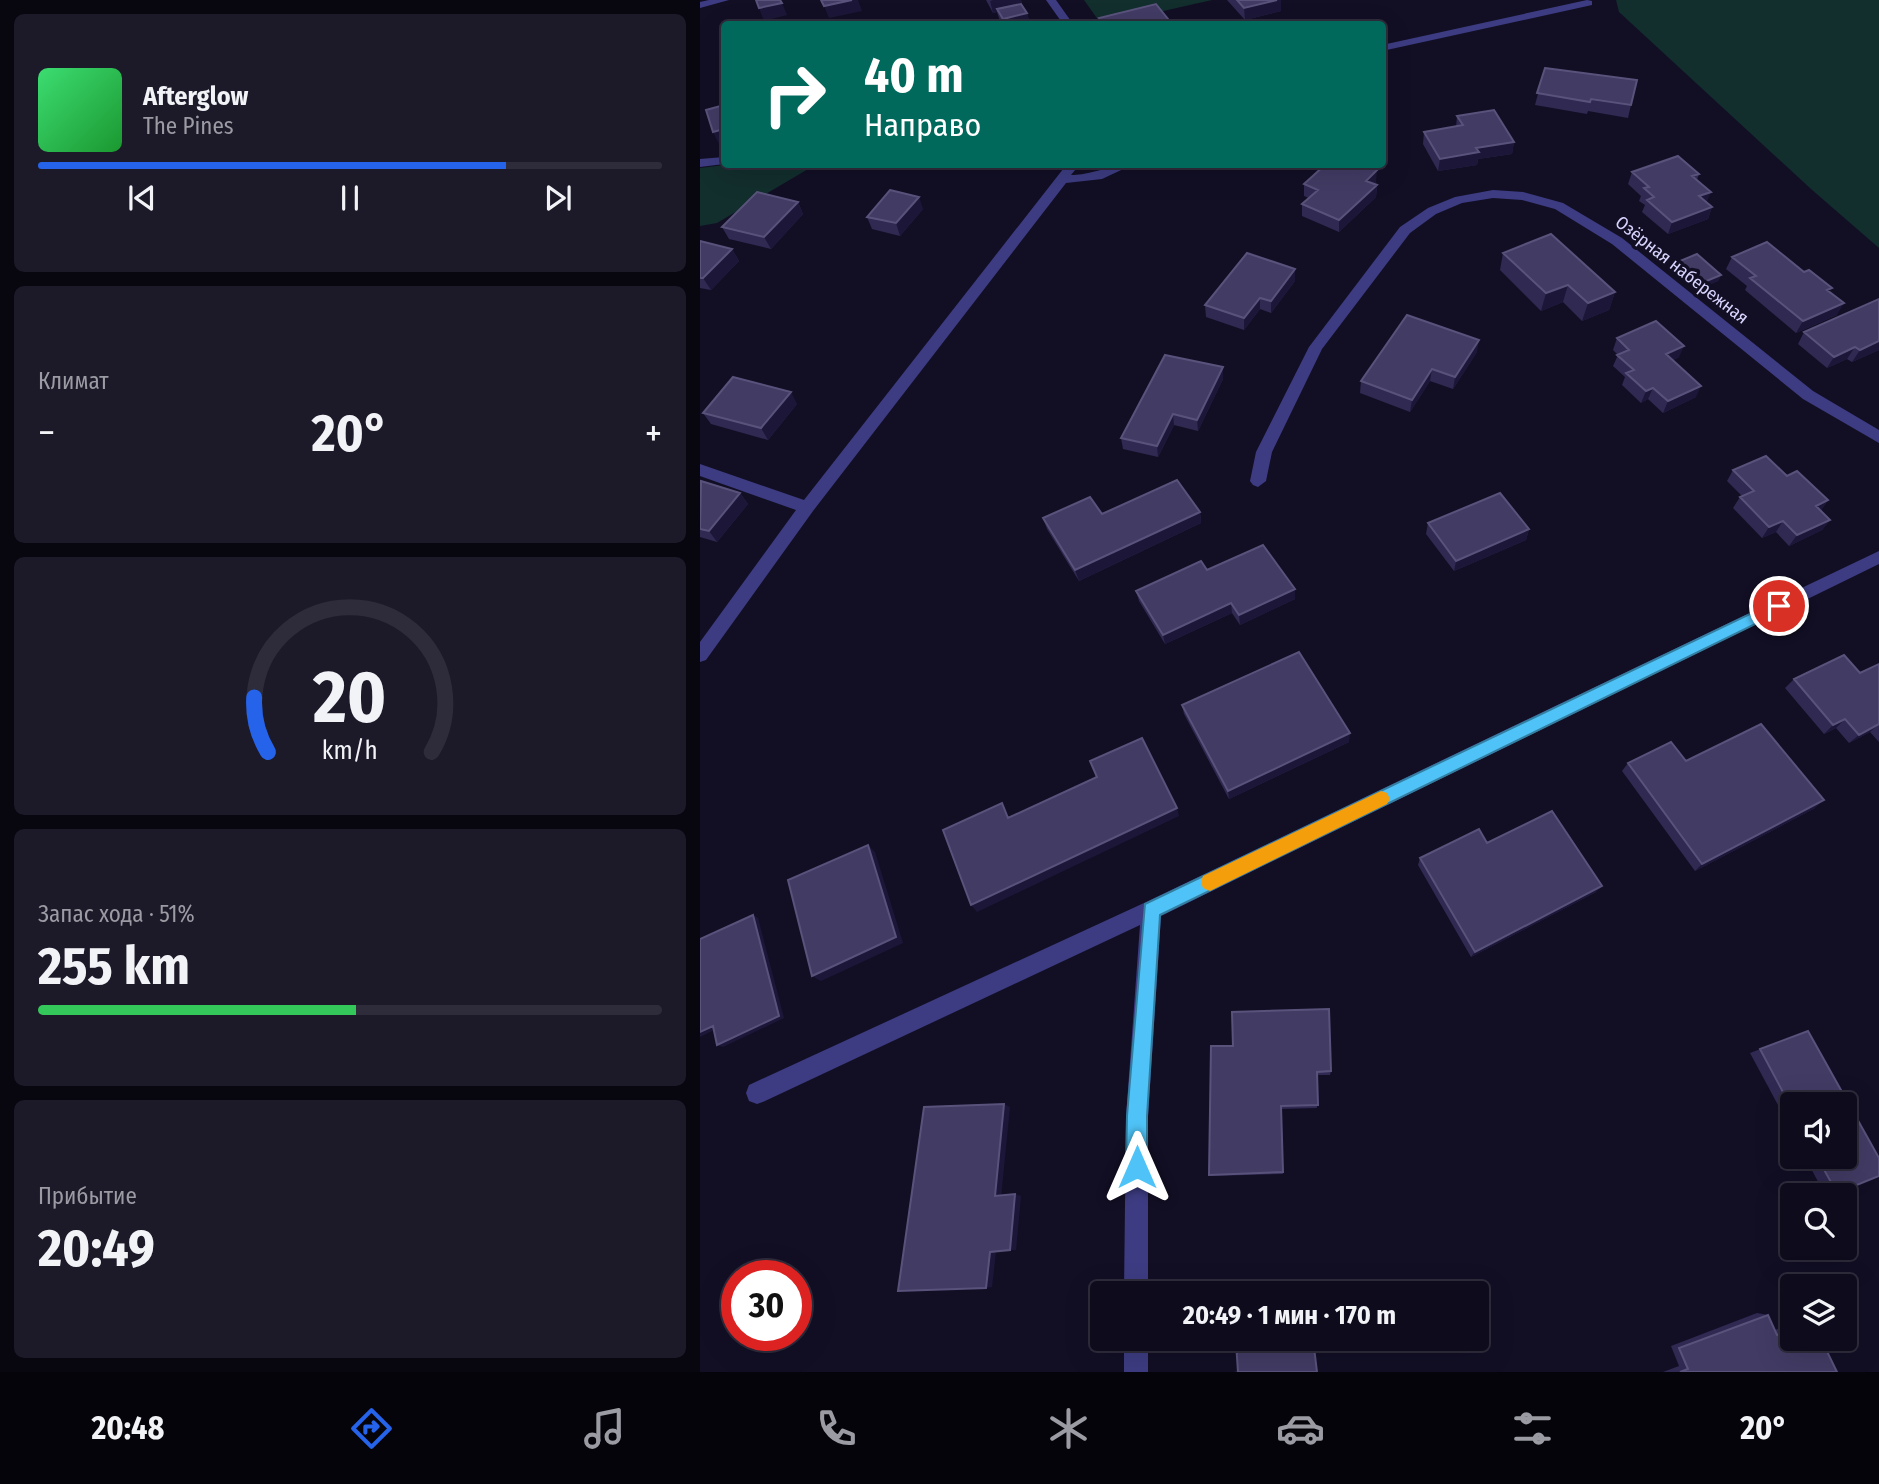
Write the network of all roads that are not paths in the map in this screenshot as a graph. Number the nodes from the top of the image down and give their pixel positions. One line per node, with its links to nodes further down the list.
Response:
1 (724, 0): 4 (street)
2 (1051, 0): 5 (street)
3 (1588, 4): 6 (street)
4 (700, 5)
5 (1066, 21)
6 (1386, 47)
7 (721, 160): 8 (street)
8 (700, 163)
9 (1072, 168): 11 (street)
10 (1121, 168): 11 (street)
11 (1065, 179): 15 (street)
12 (1879, 438): 14 (street, Озёрная набережная)
13 (700, 470): 15 (street)
14 (1258, 481)
15 (807, 507): 17 (street)
16 (1879, 557): 18 (street)
17 (700, 655)
18 (1151, 910): 19 (street); 20 (street)
19 (757, 1093)
20 (1136, 1281)
21 (1136, 1351): 22 (street)
22 (1136, 1372)

